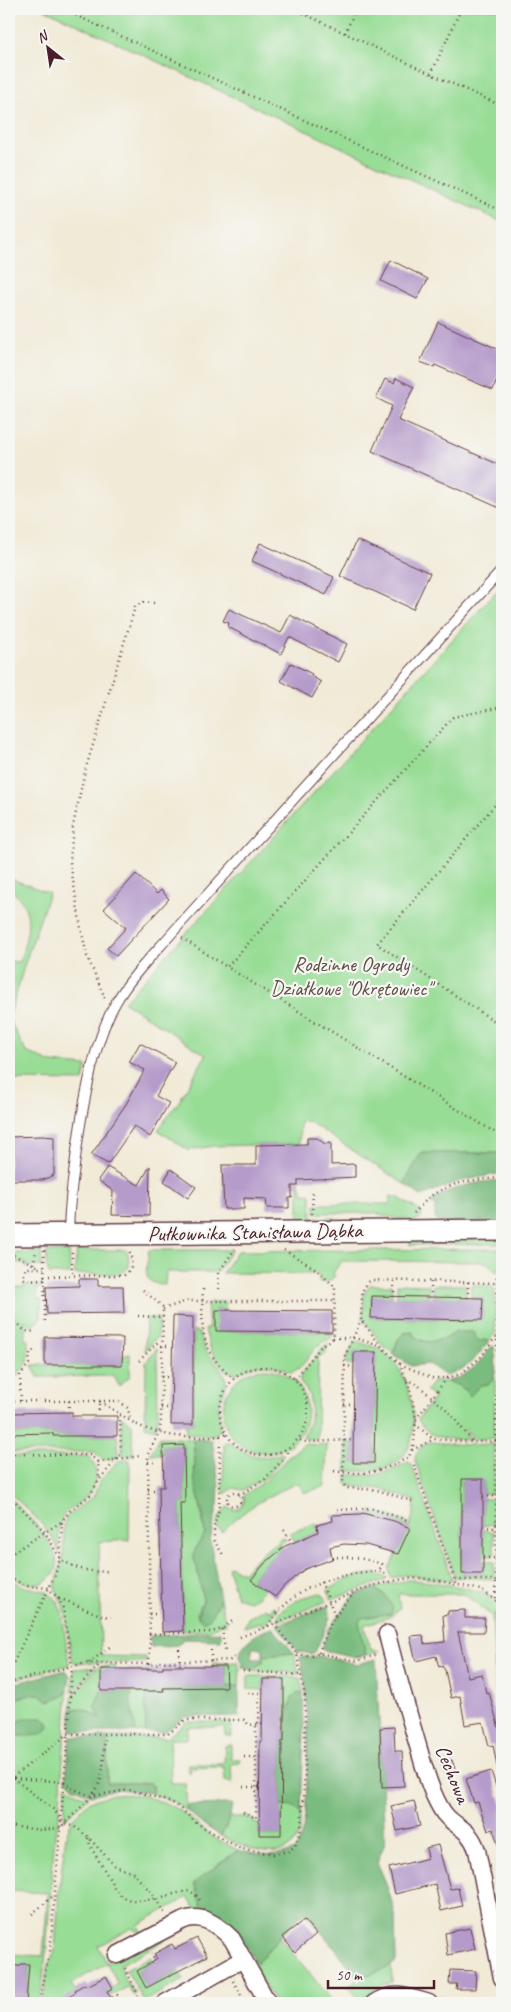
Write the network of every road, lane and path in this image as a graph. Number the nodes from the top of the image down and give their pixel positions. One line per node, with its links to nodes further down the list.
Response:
1 (62, 9): 8 (path)
2 (294, 9): 5 (path)
3 (356, 9): 5 (path)
4 (461, 9): 6 (path)
5 (345, 33): 6 (path)
6 (431, 74): 7 (path)
7 (502, 106)
8 (502, 211)
9 (502, 570): 13 (lane)
10 (155, 604): 15 (path)
11 (502, 707): 14 (path)
12 (502, 800): 16 (path)
13 (173, 932): 14 (path); 15 (lane)
14 (227, 967): 17 (path)
15 (115, 1004): 22 (lane)
16 (502, 1026)
17 (502, 1135)
18 (502, 1178): 19 (path)
19 (422, 1205)
20 (502, 1230): 22 (street, Pułkownika Stanisława Dąbka)
21 (9, 1235): 22 (street, Pułkownika Stanisława Dąbka)
22 (71, 1242): 34 (path)
23 (128, 1248): 34 (path)
24 (236, 1248): 41 (path)
25 (280, 1248): 51 (path)
26 (39, 1249): 29 (path)
27 (44, 1249): 31 (path)
28 (9, 1253): 29 (path)
29 (33, 1264): 30 (path); 31 (path)
30 (33, 1268): 31 (path); 35 (path)
31 (42, 1268): 33 (path)
32 (502, 1269): 39 (path)
33 (44, 1276): 34 (path); 35 (path)
34 (72, 1276)
35 (44, 1280): 63 (path)
36 (394, 1281): 37 (path); 43 (path); 62 (path)
37 (431, 1282): 38 (path); 44 (path)
38 (468, 1282): 39 (path); 45 (path)
39 (497, 1283): 60 (path)
40 (203, 1289): 46 (path)
41 (218, 1289)
42 (143, 1290): 57 (path)
43 (394, 1297)
44 (431, 1297)
45 (468, 1298)
46 (203, 1301): 47 (path); 57 (path); 83 (path)
47 (230, 1301): 48 (path); 52 (path)
48 (257, 1301): 49 (path); 53 (path)
49 (287, 1301): 50 (path); 54 (path)
50 (315, 1301): 51 (path); 55 (path)
51 (335, 1301): 67 (path)
52 (230, 1305)
53 (258, 1305)
54 (287, 1305)
55 (316, 1305)
56 (502, 1308): 60 (path)
57 (163, 1309): 61 (path)
58 (9, 1314): 64 (path)
59 (138, 1316): 61 (path)
60 (497, 1316): 65 (path)
61 (162, 1317): 69 (path)
62 (361, 1320): 68 (path); 72 (path)
63 (45, 1323)
64 (36, 1332)
65 (497, 1335): 66 (path); 78 (path); 82 (path)
66 (502, 1335)
67 (333, 1338): 68 (path); 84 (path)
68 (353, 1338): 72 (path); 76 (path)
69 (161, 1339): 70 (path); 74 (path)
70 (161, 1346): 71 (path); 80 (path)
71 (172, 1346)
72 (381, 1346): 75 (path)
73 (36, 1350): 89 (path)
74 (139, 1361)
75 (400, 1364): 82 (path); 85 (path)
76 (344, 1366): 77 (path); 92 (path)
77 (354, 1367)
78 (497, 1374): 79 (path); 97 (path)
79 (502, 1374)
80 (161, 1377): 81 (path); 95 (path)
81 (171, 1377)
82 (447, 1378): 86 (path)
83 (233, 1379): 84 (path); 106 (path)
84 (295, 1379): 109 (path)
85 (406, 1379): 86 (path); 102 (path)
86 (432, 1398): 102 (path); 114 (path)
87 (100, 1400): 91 (path); 99 (path); 101 (path); 103 (path)
88 (9, 1401): 89 (path)
89 (21, 1401): 90 (path)
90 (36, 1401): 91 (path); 94 (path)
91 (69, 1401): 100 (path)
92 (344, 1404): 93 (path); 110 (path)
93 (354, 1404)
94 (36, 1408)
95 (161, 1408): 96 (path); 105 (path)
96 (171, 1408)
97 (497, 1409): 98 (path); 113 (path)
98 (502, 1409)
99 (100, 1410)
100 (69, 1411)
101 (120, 1414): 103 (path); 120 (path)
102 (416, 1419): 104 (path)
103 (130, 1420): 105 (path)
104 (415, 1424): 108 (path); 116 (path)
105 (159, 1433): 107 (path); 124 (path)
106 (227, 1434): 107 (path); 115 (path)
107 (220, 1436): 137 (path)
108 (433, 1439): 114 (path); 116 (path)
109 (300, 1440): 110 (path); 115 (path)
110 (344, 1440): 111 (path); 128 (path)
111 (353, 1440)
112 (502, 1440): 113 (path)
113 (496, 1441): 114 (path); 121 (path)
114 (473, 1442)
115 (287, 1450): 134 (path)
116 (411, 1451): 119 (path)
117 (9, 1454): 123 (path)
118 (140, 1456): 120 (path)
119 (409, 1457): 128 (path); 162 (path)
120 (118, 1459): 123 (path); 130 (path)
121 (497, 1460): 122 (path); 126 (path)
122 (502, 1460)
123 (98, 1462): 130 (path)
124 (148, 1462): 125 (path); 131 (path)
125 (158, 1462)
126 (497, 1469): 129 (path); 135 (path)
127 (334, 1470): 128 (path)
128 (344, 1472): 139 (path)
129 (502, 1475)
130 (99, 1480): 143 (path)
131 (148, 1490): 132 (path); 141 (path)
132 (158, 1490)
133 (9, 1495): 149 (path)
134 (239, 1495): 138 (path); 138 (path)
135 (497, 1496): 136 (path); 145 (path)
136 (483, 1497)
137 (220, 1500): 138 (path); 154 (path)
138 (227, 1500)
139 (412, 1501)
140 (337, 1510): 144 (path)
141 (148, 1519): 142 (path); 152 (path)
142 (154, 1519)
143 (62, 1521): 149 (path); 158 (path)
144 (410, 1521)
145 (496, 1523): 146 (path); 147 (path); 157 (path)
146 (502, 1523)
147 (483, 1527)
148 (284, 1530): 150 (path)
149 (45, 1532): 153 (path); 158 (path)
150 (292, 1543)
151 (155, 1551): 152 (path)
152 (149, 1552): 167 (path)
153 (9, 1555)
154 (224, 1556)
155 (332, 1558): 160 (path)
156 (483, 1558): 157 (path)
157 (496, 1558): 163 (path)
158 (60, 1559): 159 (path); 170 (path)
159 (110, 1571)
160 (379, 1571): 165 (path); 166 (path)
161 (9, 1578): 170 (path)
162 (455, 1580): 163 (path); 169 (path)
163 (496, 1580): 164 (path); 172 (path)
164 (502, 1580)
165 (321, 1582): 174 (path); 182 (path)
166 (389, 1582): 169 (path); 171 (path)
167 (149, 1583): 168 (path); 176 (path)
168 (155, 1583)
169 (457, 1586): 172 (path)
170 (48, 1588): 173 (path); 207 (path)
171 (355, 1592): 174 (path); 178 (path)
172 (496, 1598): 175 (path)
173 (59, 1599): 179 (path); 201 (path)
174 (330, 1602): 178 (path); 181 (path)
175 (502, 1605)
176 (149, 1614): 177 (path); 184 (path)
177 (156, 1614)
178 (335, 1615): 191 (path)
179 (111, 1618)
180 (235, 1619): 183 (path)
181 (274, 1625): 182 (path); 192 (path)
182 (268, 1628): 186 (path)
183 (222, 1629): 184 (path); 190 (path)
184 (149, 1634): 200 (path)
185 (388, 1634): 236 (street, Cechowa)
186 (240, 1637)
187 (112, 1646): 199 (path)
188 (179, 1649): 196 (path)
189 (211, 1649): 195 (path)
190 (225, 1650)
191 (319, 1653): 192 (path); 194 (path)
192 (297, 1654): 208 (path)
193 (235, 1656): 195 (path)
194 (367, 1658)
195 (211, 1660): 196 (path); 203 (path)
196 (180, 1661): 200 (path); 202 (path)
197 (102, 1663): 198 (path); 199 (path); 211 (path)
198 (118, 1663): 200 (path); 204 (path)
199 (88, 1664): 201 (path)
200 (148, 1664): 205 (path)
201 (72, 1666): 209 (path); 211 (path)
202 (180, 1666)
203 (211, 1666)
204 (118, 1668)
205 (148, 1669)
206 (242, 1671): 208 (path)
207 (9, 1672)
208 (302, 1675): 224 (path)
209 (9, 1683)
210 (245, 1693): 213 (path)
211 (70, 1696): 214 (path)
212 (262, 1724): 213 (path)
213 (256, 1725): 215 (path); 217 (path)
214 (68, 1734): 215 (path); 219 (path); 221 (path)
215 (106, 1734): 224 (path)
216 (244, 1757): 217 (path)
217 (258, 1757): 223 (path)
218 (9, 1775): 219 (path)
219 (13, 1778): 220 (path); 221 (path); 226 (path)
220 (9, 1780)
221 (64, 1782): 224 (path); 226 (path)
222 (243, 1787): 223 (path)
223 (258, 1787): 225 (path)
224 (92, 1796): 227 (path)
225 (243, 1812)
226 (61, 1819): 227 (path); 229 (path)
227 (64, 1823): 229 (path); 230 (path)
228 (9, 1826): 229 (path)
229 (60, 1828): 231 (path)
230 (88, 1837): 232 (path); 232 (path)
231 (54, 1895): 233 (path); 243 (path)
232 (155, 1897): 234 (path); 235 (path)
233 (32, 1914)
234 (214, 1925): 235 (street); 239 (street)
235 (172, 1926): 240 (street)
236 (498, 1938): 241 (street, Cechowa)
237 (144, 1956): 238 (path)
238 (156, 1958)
239 (243, 1959): 246 (street); 247 (street)
240 (124, 1960): 245 (path)
241 (502, 1978)
242 (108, 2000): 244 (path)
243 (40, 2003)
244 (122, 2003)
245 (142, 2003)
246 (165, 2003)
247 (268, 2003)
248 (374, 2003): 249 (street)
249 (429, 2003)

